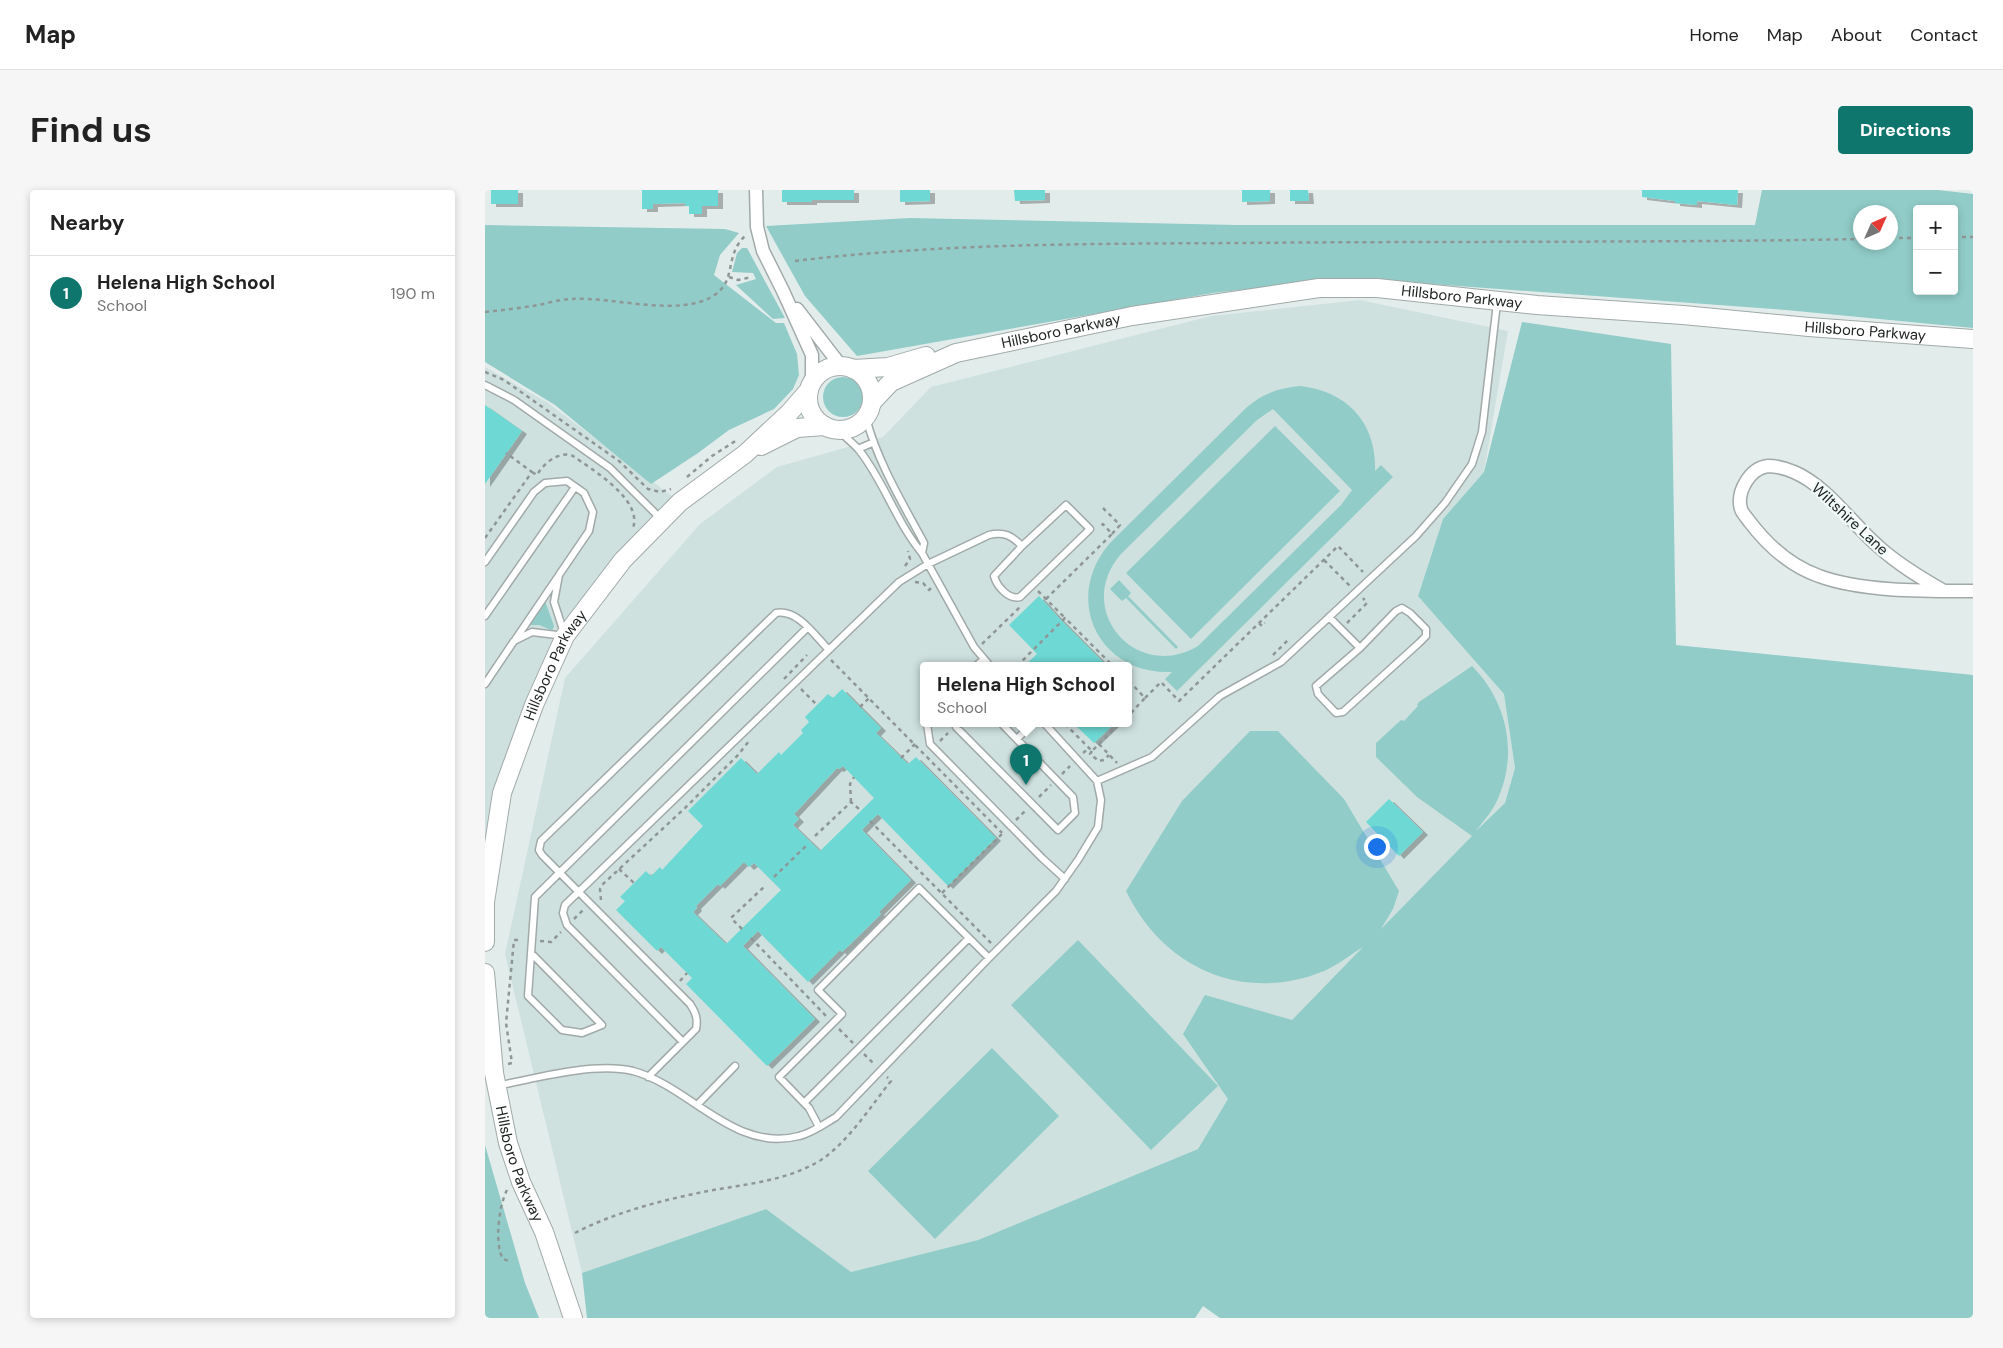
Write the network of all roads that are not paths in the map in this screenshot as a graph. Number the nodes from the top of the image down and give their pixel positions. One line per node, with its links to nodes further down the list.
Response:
1 (756, 190): 2 (street)
2 (783, 291): 6 (street); 8 (street)
3 (1497, 301): 4 (street, Hillsboro Parkway); 5 (street, Hillsboro Parkway); 24 (lane)
4 (1973, 339)
5 (956, 353): 6 (street, Hillsboro Parkway); 9 (street, Hillsboro Parkway)
6 (847, 368): 8 (street); 9 (street)
7 (485, 385): 15 (lane)
8 (811, 387): 10 (street); 13 (street, Hillsboro Parkway)
9 (869, 410): 10 (street); 11 (lane)
10 (832, 429): 12 (lane); 13 (street, Hillsboro Parkway)
11 (872, 443): 12 (lane); 17 (lane)
12 (858, 449): 17 (lane)
13 (745, 454): 15 (street, Hillsboro Parkway)
14 (575, 487): 18 (lane); 20 (lane); 23 (lane)
15 (662, 520): 26 (street, Hillsboro Parkway)
16 (1022, 546): 16 (lane); 19 (lane)
17 (922, 553): 19 (lane)
18 (485, 562)
19 (928, 564): 29 (lane); 30 (lane)
20 (559, 575): 26 (lane); 27 (lane)
21 (1944, 591): 21 (street, Wiltshire Lane); 22 (street, Wiltshire Lane)
22 (1973, 591)
23 (485, 616)
24 (1329, 617): 28 (lane); 40 (lane)
25 (807, 628): 29 (lane); 41 (lane); 41 (lane)
26 (565, 636): 27 (lane); 44 (street, Hillsboro Parkway)
27 (514, 641): 33 (lane)
28 (1360, 648): 28 (lane)
29 (829, 650): 43 (lane)
30 (984, 659): 31 (lane); 32 (lane)
31 (981, 662)
32 (987, 662)
33 (485, 684)
34 (927, 727): 42 (lane)
35 (956, 727): 39 (lane)
36 (1005, 727): 39 (lane)
37 (1029, 727): 39 (lane)
38 (1048, 727): 40 (lane)
39 (1017, 739)
40 (1097, 782): 42 (lane)
41 (560, 872): 43 (lane); 47 (lane)
42 (1065, 879): 48 (lane)
43 (579, 892): 50 (lane); 50 (lane)
44 (485, 902): 46 (street, Hillsboro Parkway)
45 (969, 938): 48 (lane); 54 (lane); 54 (lane)
46 (485, 942)
47 (531, 953): 47 (lane)
48 (989, 958): 56 (lane)
49 (485, 974): 53 (street, Hillsboro Parkway)
50 (683, 1042): 52 (lane)
51 (735, 1066): 55 (lane)
52 (648, 1077): 53 (lane); 55 (lane)
53 (497, 1086): 57 (street, Hillsboro Parkway)
54 (804, 1103): 56 (lane)
55 (697, 1105): 56 (lane)
56 (819, 1127)
57 (573, 1318)

